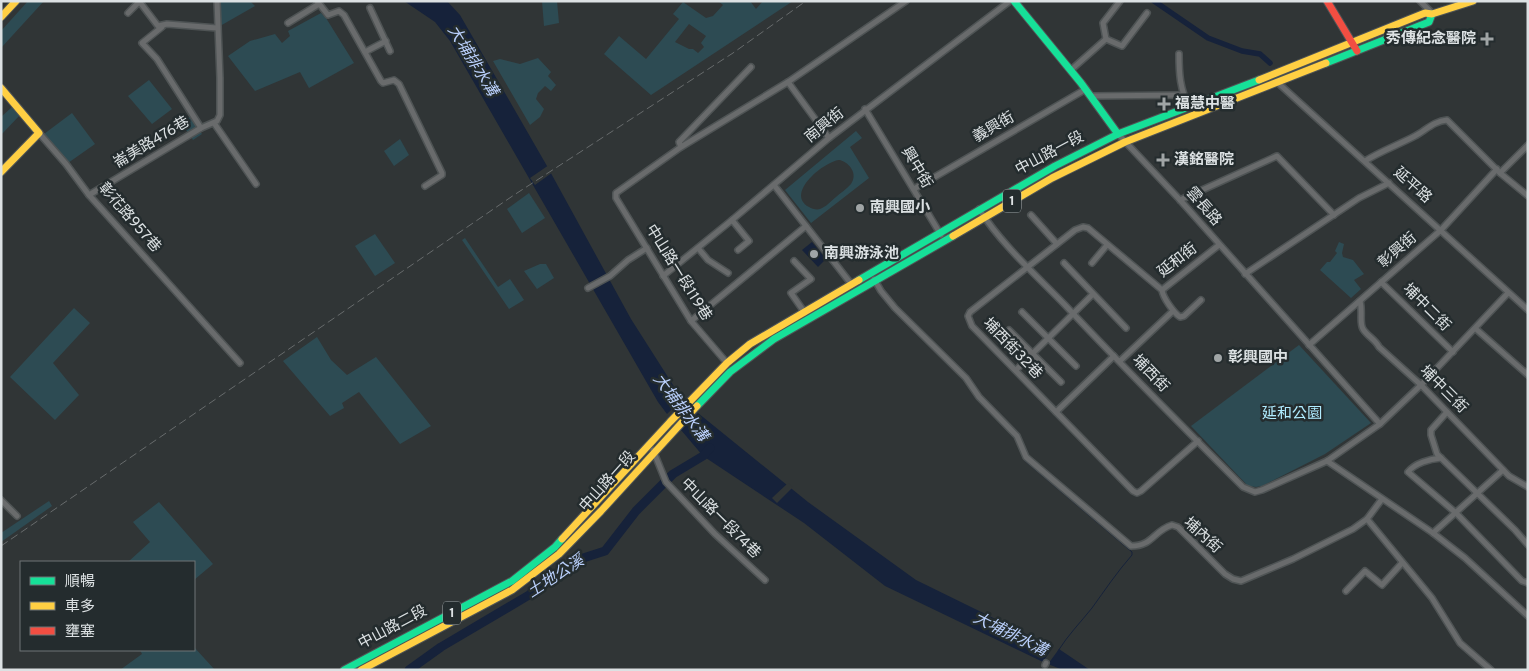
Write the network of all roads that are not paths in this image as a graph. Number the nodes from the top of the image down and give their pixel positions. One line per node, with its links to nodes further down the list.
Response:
1 (16, 1): 15 (main road)
2 (217, 1): 18 (street, 崙美路476巷)
3 (906, 1): 28 (street)
4 (1012, 1): 27 (main road, 雲長路); 35 (street, 南興街)
5 (1120, 1): 19 (street)
6 (1327, 1): 21 (main road)
7 (1420, 1): 14 (street)
8 (1473, 1): 14 (main road, 中山路一段 / 1)
9 (139, 2): 12 (street); 17 (street)
10 (318, 2): 16 (street); 24 (street)
11 (370, 8): 20 (street)
12 (128, 13)
13 (1147, 13): 19 (street)
14 (1432, 14): 21 (main road, 中山路一段 / 1); 23 (main road, 中山路一段 / 1)
15 (1, 17)
16 (288, 23)
17 (162, 26): 18 (street); 37 (street, 崙美路476巷)
18 (217, 28): 36 (street, 崙美路476巷)
19 (1106, 39): 27 (street)
20 (386, 41): 22 (street); 24 (street)
21 (1353, 43): 23 (main road); 34 (main road, 中山路一段 / 1)
22 (390, 51)
23 (1357, 51): 29 (main road, 中山路一段 / 1)
24 (364, 52): 50 (street)
25 (1179, 54): 32 (street)
26 (751, 67): 43 (street)
27 (1072, 69): 31 (main road, 雲長路)
28 (788, 82): 40 (street); 43 (street)
29 (1277, 82): 41 (main road, 中山路一段 / 1); 44 (street, 延平路)
30 (1, 88): 38 (main road, 彰花路957巷)
31 (1086, 89): 33 (main road, 雲長路); 51 (street, 義興街)
32 (1183, 95): 33 (street); 34 (street)
33 (1093, 96): 39 (main road, 雲長路)
34 (1189, 107): 39 (main road, 中山路一段 / 1)
35 (865, 109): 40 (street, 南興街); 51 (street, 興中街)
36 (214, 123): 37 (street, 崙美路476巷); 48 (street, 崙美路476巷)
37 (202, 128): 52 (street, 崙美路476巷)
38 (39, 132): 46 (main road); 52 (street, 彰花路957巷)
39 (1118, 134): 41 (street, 雲長路); 55 (main road, 中山路一段 / 1)
40 (829, 138): 49 (street, 南興街)
41 (1125, 142): 54 (street, 雲長路); 58 (main road, 中山路一段 / 1)
42 (1528, 145): 45 (street, 彰興街)
43 (681, 147): 67 (street, 中山路一段119巷)
44 (1365, 161): 45 (street); 47 (street, 延平路)
45 (1499, 171): 53 (street); 61 (street, 彰興街)
46 (1, 172)
47 (1389, 182): 57 (street); 61 (street, 延平路)
48 (256, 184)
49 (774, 184): 59 (street, 南興街); 60 (street)
50 (425, 186)
51 (914, 189): 62 (street, 興中街)
52 (89, 195): 103 (street, 彰花路957巷)
53 (1528, 196)
54 (1180, 200): 57 (street); 66 (street, 雲長路)
55 (980, 209): 58 (street, 埔西街); 62 (main road, 中山路一段 / 1)
56 (1031, 215): 64 (street)
57 (1334, 215): 76 (street)
58 (984, 217): 63 (main road, 中山路一段 / 1); 73 (street, 埔西街)
59 (732, 220): 68 (street, 南興街); 69 (street)
60 (806, 226): 80 (street); 92 (street)
61 (1441, 230): 79 (street, 彰興街); 83 (street, 延平路)
62 (940, 232): 63 (street, 興中街); 75 (main road, 中山路一段 / 1)
63 (944, 240): 78 (main road, 中山路一段 / 1)
64 (1057, 244): 65 (street, 延和街); 73 (street, 延和街)
65 (1107, 245): 71 (street); 82 (street, 延和街)
66 (1218, 245): 76 (street, 雲長路); 82 (street, 延和街)
67 (647, 248): 77 (street, 中山路一段119巷); 81 (street)
68 (698, 248): 74 (street); 77 (street, 南興街)
69 (738, 250)
70 (794, 261): 90 (street)
71 (1092, 263)
72 (1064, 264): 84 (street)
73 (1028, 266): 91 (street, 埔西街); 105 (street, 埔西街32巷)
74 (728, 273)
75 (870, 273): 78 (street, 埔內街); 80 (main road, 中山路一段 / 1)
76 (1244, 274): 97 (street, 雲長路)
77 (663, 276): 92 (street, 中山路一段119巷)
78 (875, 281): 114 (main road, 中山路一段 / 1); 124 (street, 埔內街)
79 (1382, 282): 86 (street, 彰興街); 98 (street, 埔中二街)
80 (852, 285): 90 (main road, 中山路一段 / 1)
81 (590, 288)
82 (1162, 290): 88 (street)
83 (1508, 293): 87 (street, 延平路); 94 (street, 埔西街)
84 (1093, 294): 91 (street); 93 (street)
85 (1201, 300): 88 (street)
86 (1360, 302): 97 (street, 彰興街); 108 (street, 埔中三街)
87 (1528, 310)
88 (1173, 311): 101 (street)
89 (1022, 312): 96 (street)
90 (805, 313): 102 (main road, 中山路一段 / 1)
91 (1073, 314): 96 (street); 100 (street, 埔西街)
92 (691, 322): 102 (street, 中山路一段119巷)
93 (1126, 328)
94 (1476, 329): 98 (street, 埔西街); 106 (street)
95 (1010, 330): 99 (street)
96 (1048, 338): 99 (street); 104 (street)
97 (1309, 346): 111 (street, 雲長路)
98 (1453, 352): 108 (street, 埔西街)
99 (1032, 353): 105 (street); 107 (street)
100 (1114, 356): 101 (street, 埔西街); 109 (street)
101 (1120, 361): 112 (street, 埔西街)
102 (727, 363): 113 (main road, 中山路一段 / 1)
103 (240, 364)
104 (1076, 366)
105 (1016, 370): 109 (street, 埔西街32巷)
106 (1528, 375)
107 (1061, 382)
108 (1421, 385): 110 (street, 埔中三街); 111 (street, 埔西街)
109 (1056, 412): 112 (street, 埔西街32巷)
110 (1447, 412): 115 (street); 117 (street, 埔中三街)
111 (1380, 424): 116 (street, 埔西街)
112 (1198, 441): 116 (street, 埔西街)
113 (650, 444): 114 (street, 中山路一段74巷); 127 (main road, 中山路一段 / 1)
114 (654, 452): 128 (main road, 中山路一段 / 1); 130 (street, 中山路一段74巷)
115 (1441, 458): 119 (street); 122 (street)
116 (1327, 461): 120 (street)
117 (1503, 470): 118 (street, 埔中三街); 119 (street)
118 (1528, 487)
119 (1477, 494): 122 (street); 126 (street)
120 (1382, 499): 124 (street); 125 (street)
121 (1, 500): 123 (street)
122 (1456, 513): 125 (street); 131 (street)
123 (17, 516)
124 (1367, 519): 129 (street)
125 (1433, 534): 133 (street)
126 (1528, 545)
127 (555, 547): 134 (main road, 中山路二段 / 1)
128 (559, 554): 135 (main road, 中山路二段 / 1)
129 (1402, 563): 132 (street); 136 (street)
130 (765, 580)
131 (1528, 584)
132 (1346, 591)
133 (1528, 616)
134 (344, 670)
135 (361, 670)
136 (1491, 670)

